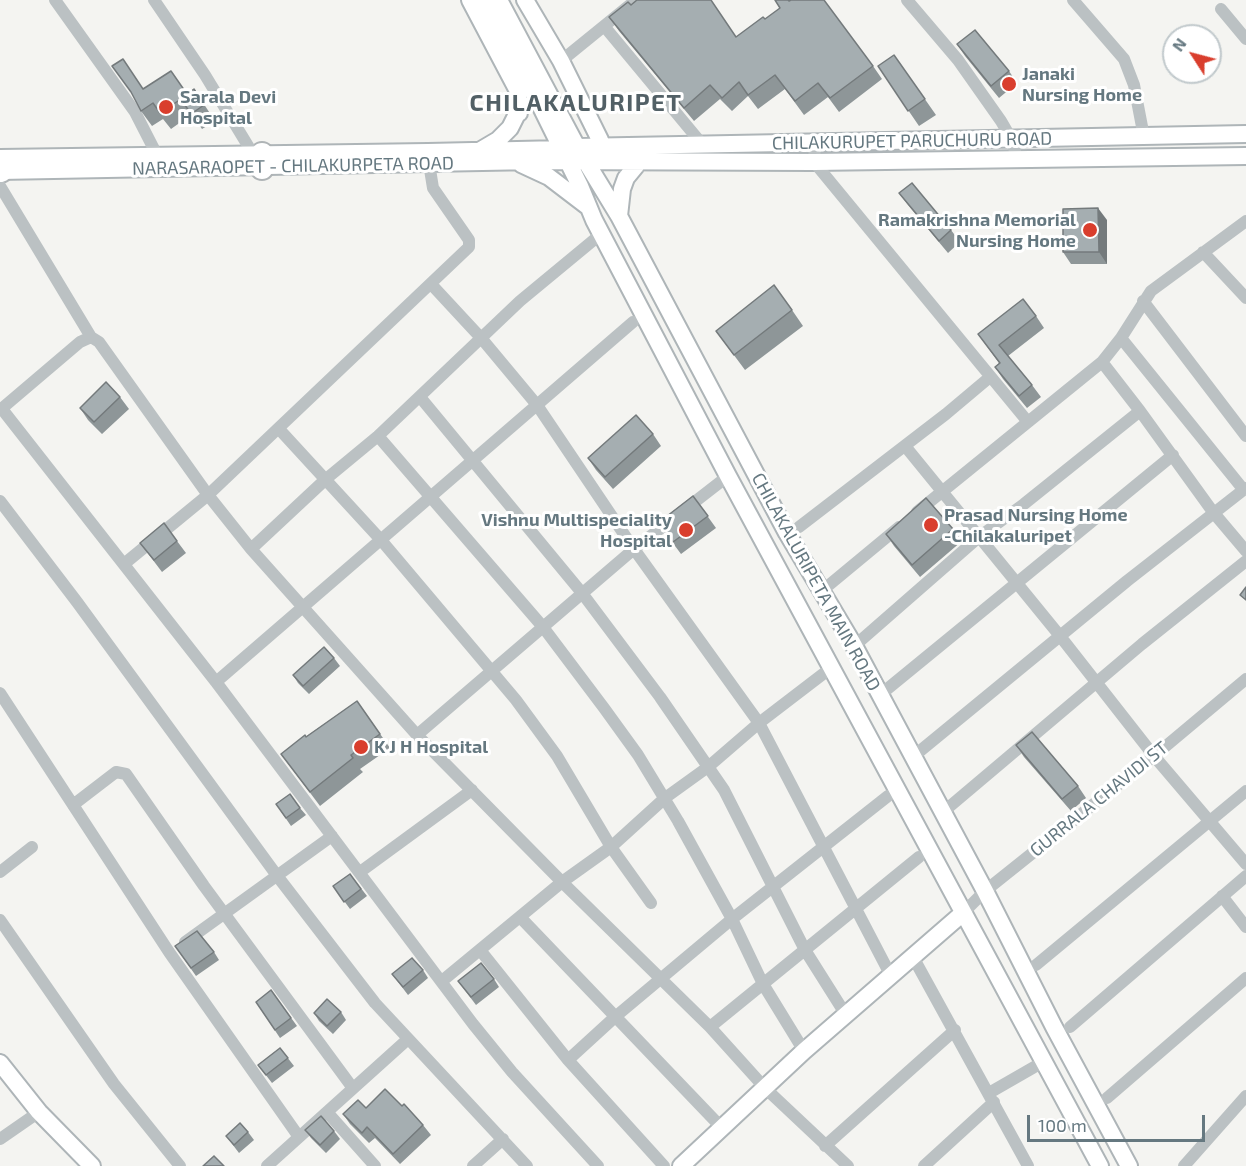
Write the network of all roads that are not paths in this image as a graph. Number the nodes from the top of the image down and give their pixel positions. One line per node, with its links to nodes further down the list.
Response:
1 (55, 0): 25 (street)
2 (154, 0): 28 (street)
3 (470, 0): 16 (main road)
4 (484, 0): 14 (main road, CHILAKALURIPETA MAIN ROAD)
5 (499, 0): 15 (main road, CHILAKALURIPETA MAIN ROAD)
6 (525, 0): 13 (main road)
7 (636, 0): 11 (street)
8 (907, 0): 19 (street)
9 (1073, 0): 18 (street)
10 (1221, 9): 12 (street)
11 (604, 26): 13 (street); 21 (street)
12 (1246, 39)
13 (561, 61): 20 (main road)
14 (527, 81): 16 (main road); 24 (main road, CHILAKALURIPETA MAIN ROAD)
15 (550, 97): 20 (main road); 24 (main road, CHILAKALURIPETA MAIN ROAD)
16 (519, 113): 23 (main road)
17 (1246, 134): 18 (main road, CHILAKURUPET PARUCHURU ROAD)
18 (1144, 137): 19 (main road, CHILAKURUPET PARUCHURU ROAD)
19 (1012, 140): 22 (main road, CHILAKURUPET PARUCHURU ROAD); 29 (street)
20 (606, 144): 21 (main road, CHILAKURUPET PARUCHURU ROAD); 24 (main road, CHILAKURUPET PARUCHURU ROAD)
21 (702, 144): 22 (main road, CHILAKURUPET PARUCHURU ROAD)
22 (815, 144): 34 (street)
23 (480, 151): 24 (main road, NARASARAOPET - CHILAKURPETA ROAD); 27 (main road, NARASARAOPET - CHILAKURPETA ROAD)
24 (569, 153): 32 (main road, NARASARAOPET - CHILAKURPETA ROAD); 33 (main road, CHILAKALURIPETA MAIN ROAD); 37 (main road, CHILAKALURIPETA MAIN ROAD)
25 (157, 155): 28 (main road, NARASARAOPET - CHILAKURPETA ROAD); 30 (main road, NARASARAOPET - CHILAKURPETA ROAD)
26 (1246, 156): 29 (main road, CHILAKURUPET PARUCHURU ROAD)
27 (428, 158): 28 (main road, NARASARAOPET - CHILAKURPETA ROAD); 32 (main road, NARASARAOPET - CHILAKURPETA ROAD); 42 (street)
28 (259, 159): 35 (main road, NARASARAOPET - CHILAKURPETA ROAD)
29 (1017, 159): 34 (main road, CHILAKURUPET PARUCHURU ROAD)
30 (0, 160): 35 (highway)
31 (640, 161): 33 (main road, CHILAKURUPET PARUCHURU ROAD); 34 (main road, CHILAKURUPET PARUCHURU ROAD); 38 (main road)
32 (514, 162): 37 (main road)
33 (586, 162): 38 (main road, CHILAKALURIPETA MAIN ROAD)
34 (814, 162): 50 (street)
35 (0, 171)
36 (0, 186): 46 (street)
37 (588, 207): 62 (main road, CHILAKALURIPETA MAIN ROAD)
38 (619, 216): 116 (main road, CHILAKALURIPETA MAIN ROAD)
39 (1246, 221): 41 (street)
40 (601, 234): 48 (street)
41 (1203, 252): 43 (street); 44 (street)
42 (431, 284): 48 (street); 56 (street)
43 (1246, 298)
44 (1143, 301): 47 (street); 58 (street)
45 (633, 322): 52 (street)
46 (91, 337): 53 (street); 66 (street)
47 (1121, 338): 49 (street); 64 (street)
48 (482, 339): 51 (street); 52 (street)
49 (1102, 362): 54 (street); 55 (street)
50 (990, 377): 55 (street); 59 (street)
51 (420, 397): 57 (street); 61 (street)
52 (537, 405): 61 (street); 74 (street)
53 (1, 410): 77 (street)
54 (1140, 411): 60 (street); 71 (street)
55 (1028, 422): 65 (street)
56 (279, 429): 63 (street); 66 (street)
57 (378, 436): 63 (street); 67 (street)
58 (1246, 436)
59 (905, 446): 65 (street); 70 (street)
60 (1173, 455): 69 (street); 78 (street)
61 (472, 462): 67 (street); 80 (street)
62 (728, 476): 74 (street); 122 (main road, CHILAKALURIPETA MAIN ROAD)
63 (326, 479): 72 (street); 73 (street)
64 (1245, 489): 69 (street)
65 (941, 492): 71 (street); 79 (street)
66 (208, 495): 73 (street); 77 (street)
67 (431, 498): 72 (street); 82 (street)
68 (0, 501): 113 (street)
69 (1213, 512): 75 (street); 83 (street)
70 (799, 527)
71 (979, 537): 78 (street); 84 (street)
72 (381, 540): 81 (street); 85 (street)
73 (251, 549): 81 (street)
74 (634, 549): 80 (street); 92 (street)
75 (1246, 551)
76 (1246, 561): 89 (street)
77 (124, 564): 88 (street)
78 (1017, 583): 83 (street); 90 (street)
79 (830, 585)
80 (582, 593): 82 (street); 96 (street)
81 (303, 608): 88 (street); 93 (street)
82 (543, 627): 85 (street); 100 (street)
83 (1060, 636): 89 (street); 94 (street)
84 (860, 641)
85 (492, 671): 93 (street); 107 (street)
86 (823, 674): 92 (street)
87 (1246, 679): 95 (street, GURRALA CHAVIDI ST)
88 (216, 682): 104 (street)
89 (1097, 682): 95 (street); 102 (street)
90 (886, 690)
91 (0, 693): 101 (street)
92 (759, 723): 96 (street); 105 (street)
93 (417, 735): 97 (street)
94 (920, 751)
95 (1154, 756): 103 (street); 116 (street, GURRALA CHAVIDI ST)
96 (708, 767): 100 (street); 115 (street)
97 (472, 790): 111 (street); 114 (street)
98 (1246, 791): 103 (street)
99 (888, 796): 105 (street)
100 (665, 798): 107 (street); 123 (street)
101 (73, 805): 120 (street); 128 (street)
102 (949, 807)
103 (1210, 820): 109 (street); 130 (street)
104 (332, 836): 111 (street); 113 (street)
105 (825, 846): 115 (street); 119 (street)
106 (32, 847): 110 (street)
107 (611, 847): 114 (street); 118 (street)
108 (919, 857): 119 (street)
109 (1246, 864)
110 (0, 872)
111 (360, 872): 134 (street)
112 (1246, 876): 117 (street)
113 (278, 877): 120 (street); 141 (street)
114 (562, 882): 121 (street); 133 (street)
115 (773, 887): 123 (street); 127 (street)
116 (985, 891): 122 (street, GURRALA CHAVIDI ST); 171 (main road, CHILAKALURIPETA MAIN ROAD)
117 (1222, 896): 125 (street); 139 (street)
118 (651, 903)
119 (856, 909): 127 (street); 131 (street)
120 (224, 915): 128 (street); 146 (street)
121 (520, 917): 126 (street); 137 (street)
122 (958, 917): 129 (main road); 170 (main road, CHILAKALURIPETA MAIN ROAD)
123 (732, 919): 133 (street); 135 (street)
124 (0, 920): 159 (street)
125 (1246, 927)
126 (480, 950): 134 (street); 143 (street)
127 (805, 950): 135 (street); 136 (street)
128 (169, 952): 154 (street)
129 (913, 957): 131 (main road); 140 (street)
130 (1035, 965)
131 (891, 976): 136 (main road)
132 (1246, 978): 150 (street)
133 (660, 979): 137 (street); 138 (street)
134 (442, 981): 164 (street)
135 (763, 984): 138 (street); 142 (street)
136 (846, 1015): 142 (main road)
137 (615, 1017): 143 (street); 153 (street)
138 (710, 1027): 147 (street)
139 (1070, 1028)
140 (955, 1030): 149 (street); 157 (street)
141 (408, 1039): 146 (street); 156 (street)
142 (804, 1051): 147 (main road)
143 (568, 1060): 165 (street)
144 (0, 1063): 151 (main road)
145 (1036, 1066): 149 (street)
146 (352, 1087): 152 (street)
147 (765, 1088): 153 (main road); 157 (street)
148 (1246, 1096): 172 (street)
149 (992, 1097): 168 (street); 169 (street)
150 (1107, 1098)
151 (39, 1112): 155 (street); 158 (main road)
152 (327, 1112): 154 (street); 161 (street)
153 (722, 1128): 166 (main road)
154 (298, 1137): 160 (street)
155 (0, 1139)
156 (503, 1139): 162 (street); 163 (street)
157 (825, 1146): 167 (street)
158 (92, 1166)
159 (180, 1166)
160 (267, 1166)
161 (375, 1166)
162 (473, 1166)
163 (527, 1166)
164 (598, 1166)
165 (664, 1166)
166 (681, 1166)
167 (848, 1166)
168 (924, 1166)
169 (1028, 1166)
170 (1100, 1166)
171 (1129, 1166)
172 (1184, 1166)

